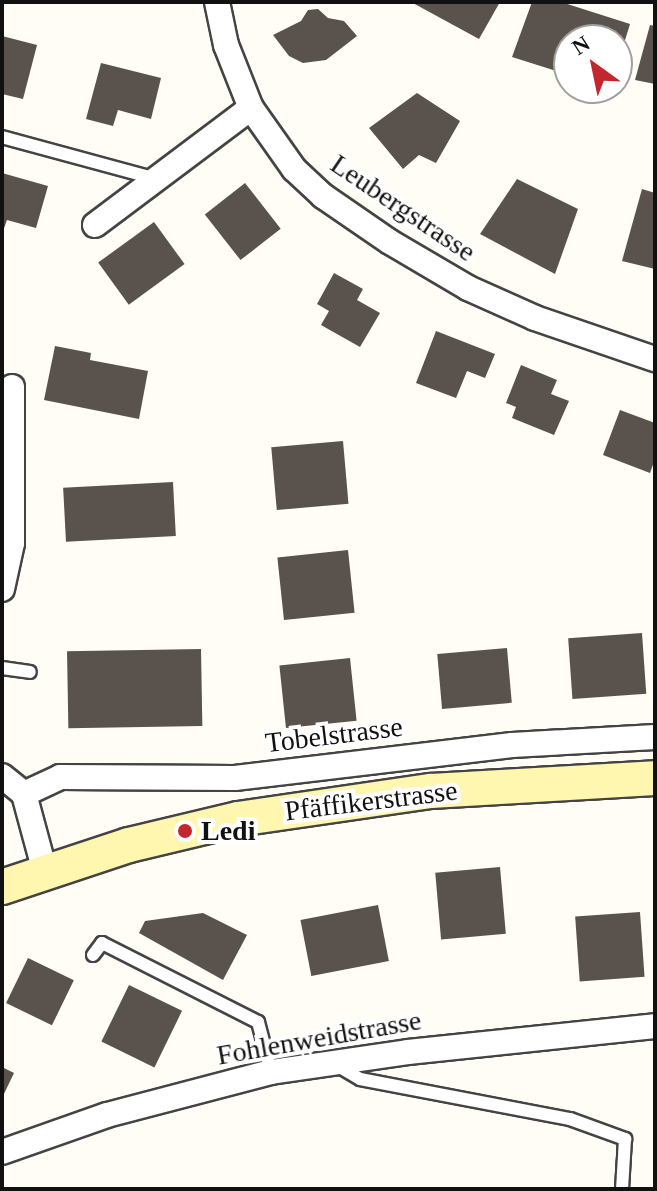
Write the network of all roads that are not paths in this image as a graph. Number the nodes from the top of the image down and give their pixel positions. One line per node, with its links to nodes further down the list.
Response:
1 (217, 2): 2 (street, Leubergstrasse)
2 (251, 108): 4 (street); 6 (street, Leubergstrasse)
3 (2, 137): 4 (lane)
4 (157, 179): 5 (street)
5 (95, 225)
6 (655, 359)
7 (12, 387): 8 (street)
8 (7, 521): 9 (street)
9 (2, 589)
10 (2, 668): 11 (lane)
11 (30, 672)
12 (655, 737): 15 (street, Tobelstrasse)
13 (2, 776): 15 (street)
14 (655, 778): 16 (main road, Pfäffikerstrasse)
15 (24, 794): 16 (street)
16 (45, 872): 17 (main road, Pfäffikerstrasse)
17 (2, 887)
18 (93, 955): 21 (lane)
19 (655, 1026): 20 (street, Fohlenweidstrasse)
20 (333, 1063): 21 (street, Fohlenweidstrasse); 23 (lane)
21 (271, 1072): 22 (street, Fohlenweidstrasse)
22 (2, 1152)
23 (622, 1189)

